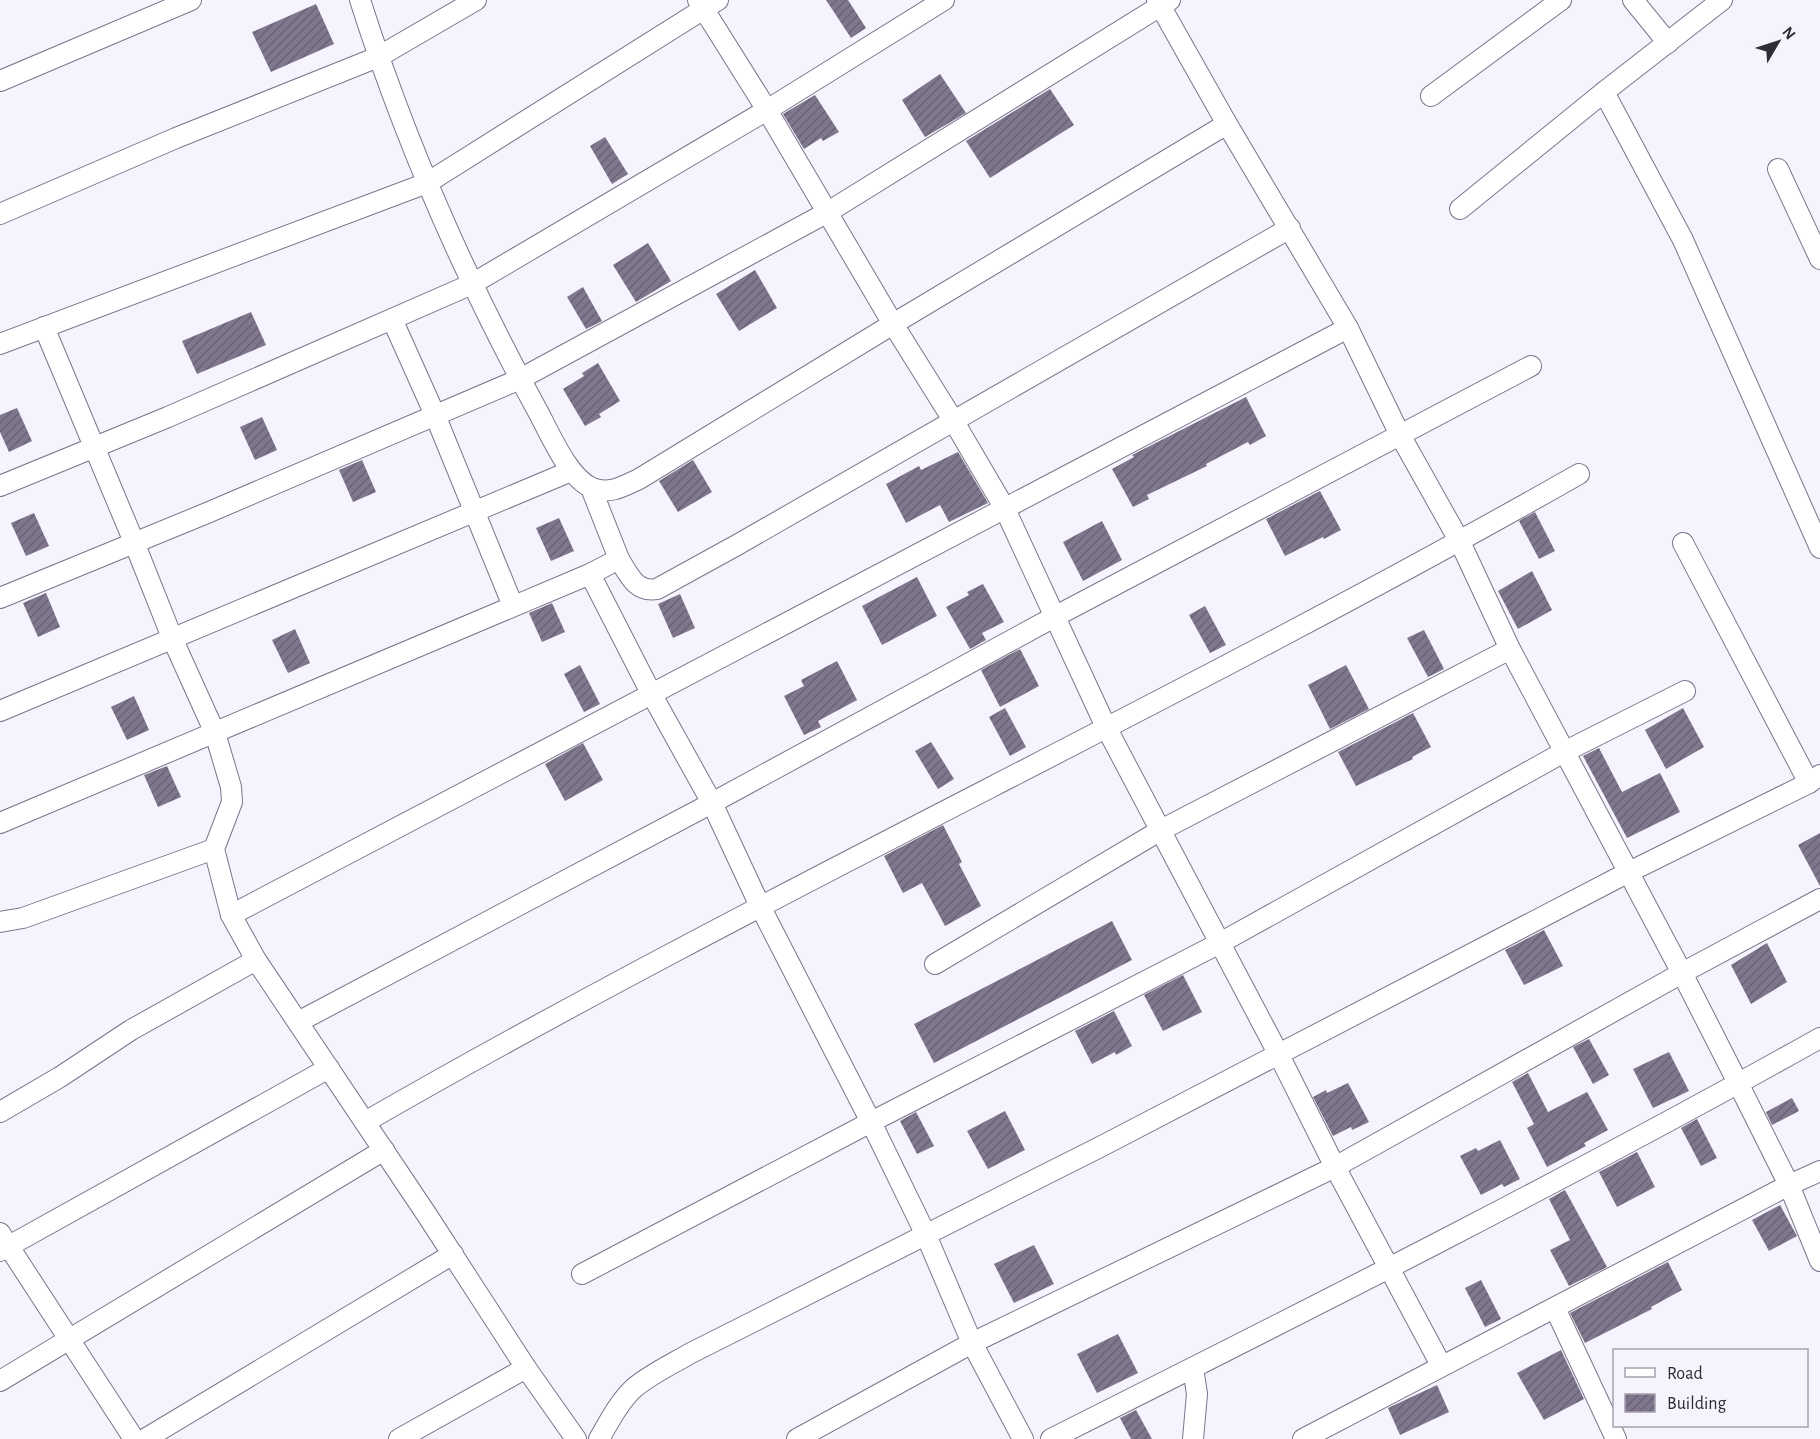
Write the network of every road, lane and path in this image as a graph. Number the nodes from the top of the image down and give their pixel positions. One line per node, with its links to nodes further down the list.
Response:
1 (191, 0): 12 (street)
2 (360, 0): 11 (street)
3 (476, 0): 11 (street)
4 (944, 0): 15 (street)
5 (1561, 0): 14 (street)
6 (1633, 0): 10 (street)
7 (1722, 0): 10 (street)
8 (1163, 2): 16 (street); 20 (street)
9 (706, 3): 15 (street); 18 (street)
10 (1668, 44): 13 (street)
11 (378, 57): 18 (street); 21 (street)
12 (0, 81)
13 (1604, 92): 19 (street); 45 (street)
14 (1431, 96)
15 (767, 110): 20 (street); 24 (street)
16 (1227, 124): 22 (street); 26 (street)
17 (1778, 169): 23 (street)
18 (427, 183): 24 (street); 27 (street)
19 (1460, 209)
20 (828, 212): 26 (street); 31 (street)
21 (0, 214)
22 (1290, 228): 28 (street); 33 (street)
23 (1820, 259)
24 (472, 284): 25 (street); 31 (street)
25 (392, 319): 32 (street); 35 (street)
26 (893, 324): 33 (street); 39 (street)
27 (44, 327): 29 (street); 35 (street)
28 (1348, 328): 34 (street); 40 (street)
29 (0, 344)
30 (1531, 366): 34 (street)
31 (520, 379): 32 (street); 36 (street)
32 (435, 415): 41 (street); 42 (street)
33 (953, 420): 40 (street); 46 (street)
34 (1400, 435): 43 (street); 50 (street)
35 (94, 447): 38 (street); 42 (street)
36 (571, 471): 39 (street); 41 (street)
37 (1579, 474): 43 (street)
38 (0, 486)
39 (591, 488): 46 (street)
40 (1004, 507): 50 (street); 54 (street)
41 (475, 512): 49 (street); 51 (street)
42 (134, 542): 48 (street); 51 (street)
43 (1460, 542): 52 (street); 56 (street)
44 (1683, 543): 59 (street)
45 (1820, 548)
46 (619, 559): 47 (street)
47 (590, 574): 49 (street); 54 (street)
48 (0, 598)
49 (513, 606): 57 (street)
50 (1056, 616): 56 (street); 60 (street)
51 (173, 640): 55 (street); 57 (street)
52 (1510, 649): 58 (street); 62 (street)
53 (1685, 691): 58 (street)
54 (652, 695): 60 (street); 67 (street)
55 (0, 711)
56 (1106, 727): 62 (street); 66 (street)
57 (215, 733): 61 (street); 63 (street)
58 (1564, 752): 64 (street); 69 (street)
59 (1814, 779): 64 (street)
60 (712, 803): 66 (street); 73 (street)
61 (0, 824)
62 (1161, 830): 69 (street); 71 (street)
63 (214, 849): 67 (street); 68 (street)
64 (1627, 873): 72 (street); 75 (street)
65 (1820, 899): 72 (street)
66 (760, 906): 79 (street); 80 (street)
67 (231, 915): 70 (street)
68 (0, 922)
69 (1220, 943): 75 (street); 80 (street)
70 (256, 960): 73 (street); 78 (street)
71 (934, 964)
72 (1683, 973): 77 (street); 82 (street)
73 (298, 1022): 76 (street)
74 (1820, 1038): 77 (street)
75 (1279, 1054): 82 (street); 85 (street)
76 (329, 1068): 79 (street); 86 (street)
77 (1738, 1083): 84 (street); 89 (street)
78 (0, 1112)
79 (364, 1122): 81 (street)
80 (871, 1122): 85 (street); 90 (street)
81 (384, 1150): 87 (street); 92 (street)
82 (1335, 1167): 89 (street); 93 (street)
83 (1820, 1172): 84 (street)
84 (1789, 1185): 88 (street); 91 (street)
85 (926, 1235): 93 (street); 102 (street)
86 (3, 1243): 92 (street)
87 (453, 1254): 95 (street); 99 (street)
88 (1820, 1261)
89 (1389, 1269): 94 (street); 96 (street)
90 (582, 1274)
91 (1555, 1308): 94 (street); 108 (street)
92 (70, 1340): 97 (street); 98 (street)
93 (972, 1343): 103 (street); 104 (street)
94 (1441, 1365): 107 (street)
95 (526, 1368): 100 (street); 101 (street)
96 (1193, 1368): 105 (street); 106 (street)
97 (0, 1381)
98 (134, 1439)
99 (145, 1439)
100 (399, 1439)
101 (576, 1439)
102 (599, 1439)
103 (797, 1439)
104 (1023, 1439)
105 (1051, 1439)
106 (1193, 1439)
107 (1303, 1439)
108 (1616, 1439)

